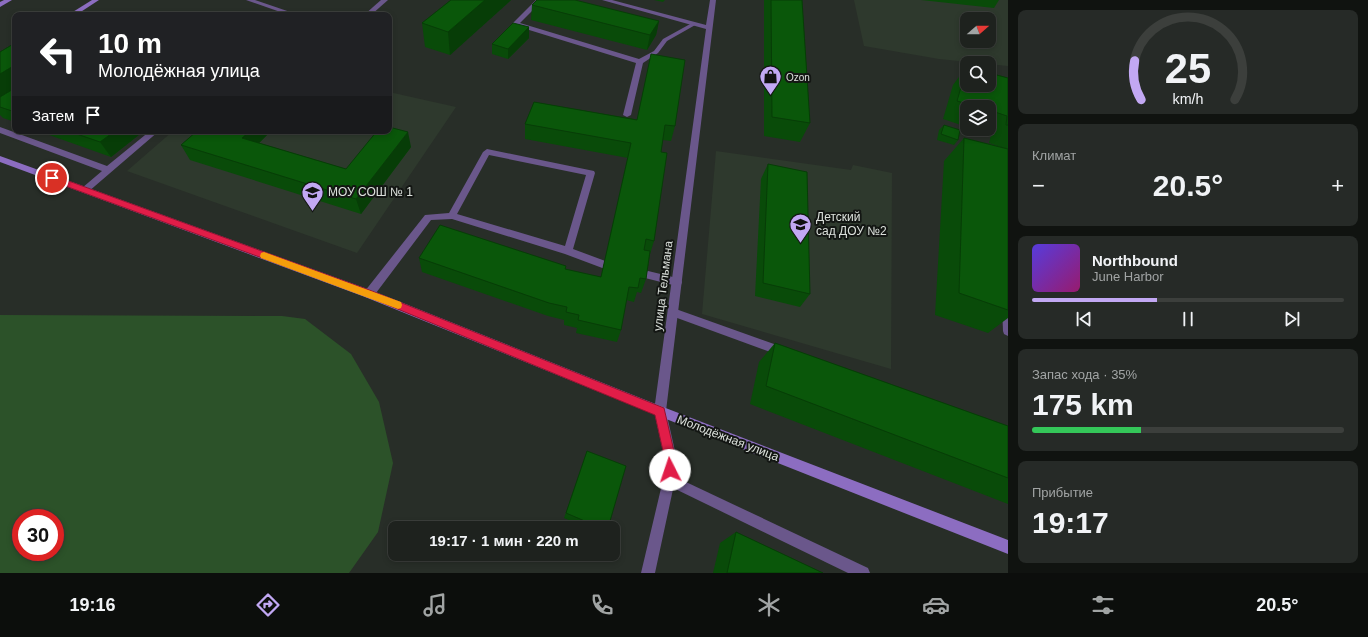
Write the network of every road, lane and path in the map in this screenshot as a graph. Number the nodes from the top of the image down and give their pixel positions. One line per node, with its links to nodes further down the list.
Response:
1 (9, 0): 8 (street)
2 (96, 0): 9 (street)
3 (249, 0): 10 (street)
4 (385, 0): 11 (street)
5 (540, 0): 14 (street)
6 (605, 0): 12 (street)
7 (713, 0): 13 (street, улица Тельмана)
8 (0, 5)
9 (76, 12)
10 (287, 12)
11 (371, 12)
12 (694, 24): 13 (street); 14 (street)
13 (709, 28): 25 (street, улица Тельмана)
14 (640, 62): 15 (street)
15 (627, 115)
16 (0, 130): 19 (street)
17 (151, 134): 19 (street)
18 (0, 159): 20 (street, Молодёжная улица)
19 (108, 170): 20 (street)
20 (85, 190): 27 (street, Молодёжная улица)
21 (452, 216): 22 (street); 22 (street); 27 (street)
22 (568, 251): 23 (street)
23 (605, 265)
24 (644, 274): 25 (street)
25 (677, 282): 28 (street, улица Тельмана)
26 (1007, 292): 29 (street)
27 (369, 294): 31 (street, Молодёжная улица)
28 (673, 312): 30 (street); 31 (street, улица Тельмана)
29 (1008, 332)
30 (792, 355)
31 (660, 411): 32 (street, улица Тельмана); 33 (street, Молодёжная улица)
32 (669, 480): 34 (street, улица Тельмана); 35 (street)
33 (1008, 547)
34 (648, 573)
35 (863, 573)

